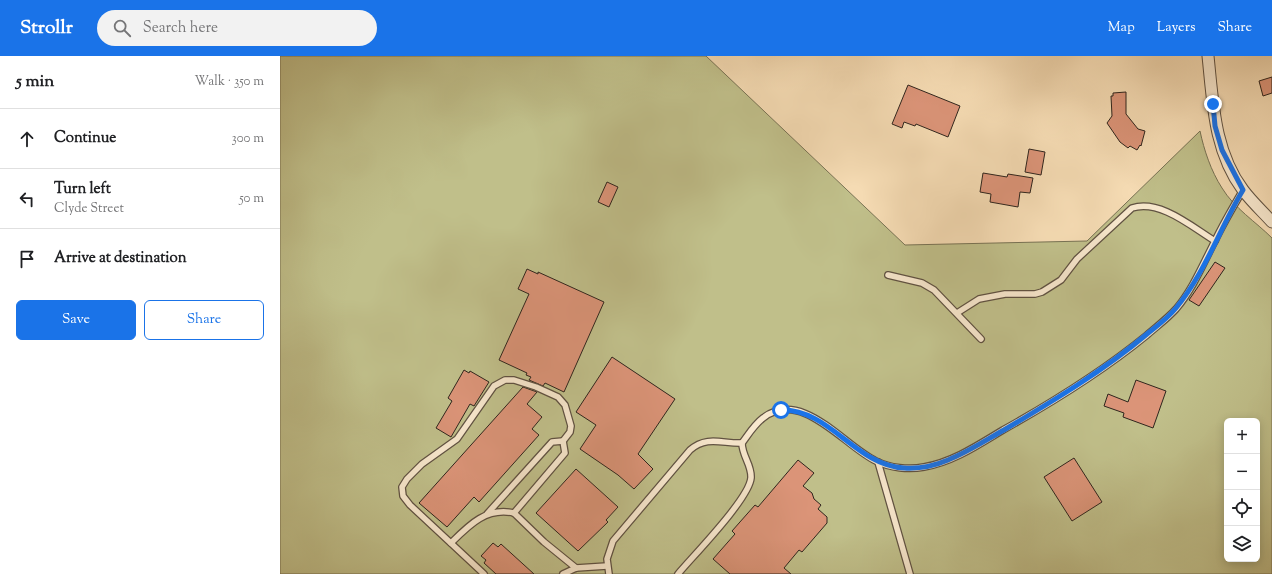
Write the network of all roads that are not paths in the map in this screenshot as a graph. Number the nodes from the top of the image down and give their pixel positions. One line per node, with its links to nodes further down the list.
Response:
1 (1208, 56): 2 (street)
2 (1243, 190): 3 (street); 4 (lane)
3 (1272, 222)
4 (1215, 241): 6 (lane); 10 (lane)
5 (888, 275): 6 (lane)
6 (957, 313): 7 (lane)
7 (981, 339)
8 (563, 441): 11 (lane); 12 (lane); 13 (lane)
9 (742, 443): 10 (lane); 14 (lane); 19 (lane)
10 (878, 462): 20 (lane)
11 (514, 513): 12 (lane); 15 (lane)
12 (487, 514): 13 (lane)
13 (451, 543): 16 (lane)
14 (607, 566): 15 (lane); 18 (lane)
15 (576, 568): 17 (lane)
16 (484, 574)
17 (563, 574)
18 (609, 574)
19 (678, 574)
20 (910, 574)

